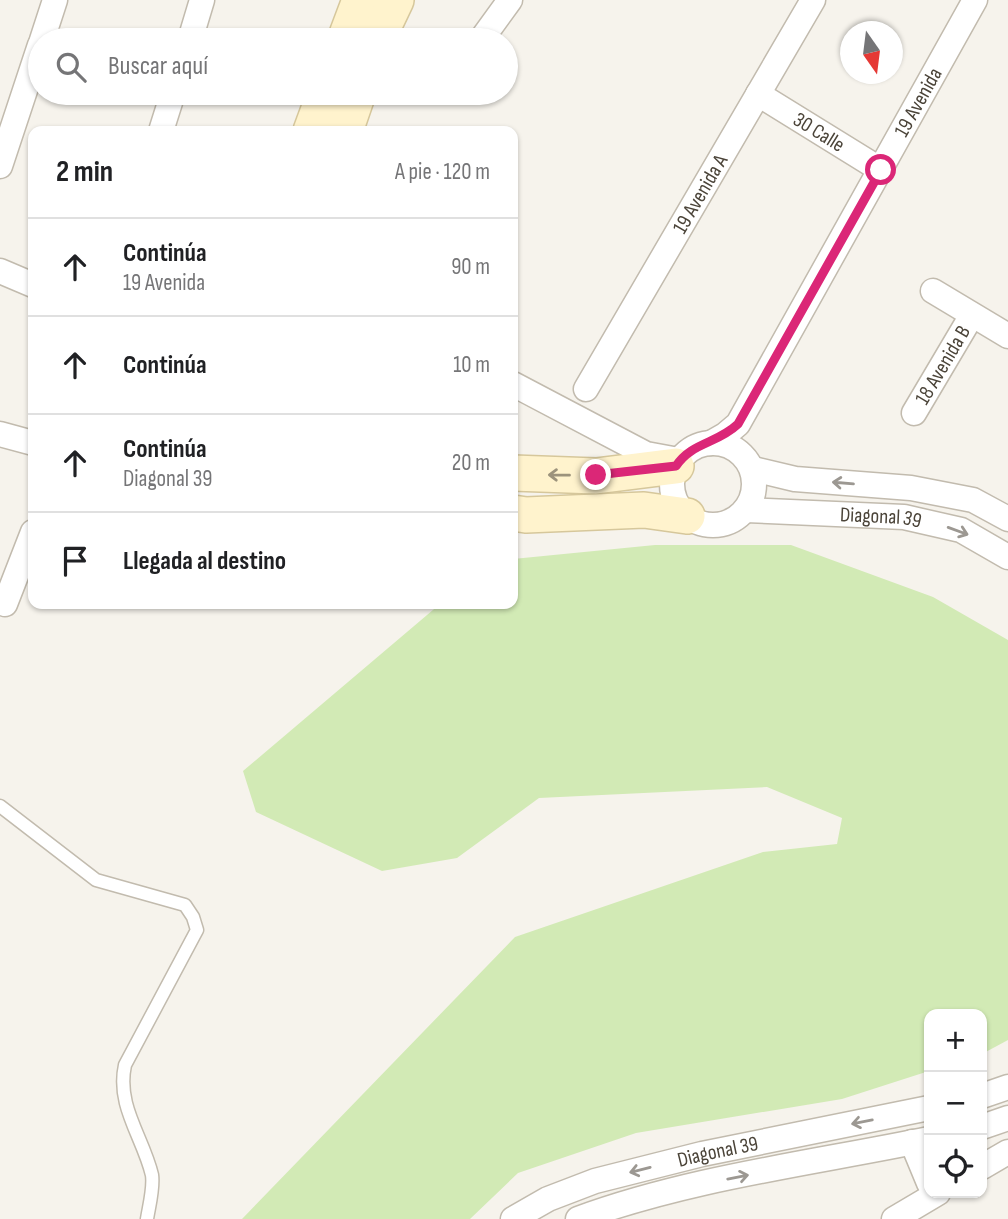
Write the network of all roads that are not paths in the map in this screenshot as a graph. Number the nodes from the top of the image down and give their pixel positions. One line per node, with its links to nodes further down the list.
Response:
1 (55, 0): 8 (street)
2 (202, 0): 9 (street)
3 (360, 0): 10 (street)
4 (396, 0): 11 (street)
5 (510, 0): 12 (street)
6 (813, 0): 14 (street, 19 Avenida A)
7 (975, 0): 22 (street, 19 Avenida)
8 (46, 28)
9 (194, 28)
10 (350, 28)
11 (383, 28)
12 (490, 28)
13 (28, 82): 21 (street)
14 (758, 94): 22 (street, 30 Calle); 30 (street, 19 Avenida A)
15 (169, 105): 18 (street)
16 (321, 105): 19 (street)
17 (354, 105): 20 (street)
18 (163, 126)
19 (313, 126)
20 (347, 126)
21 (0, 166)
22 (881, 170): 32 (street, 19 Avenida)
23 (0, 269): 24 (street); 25 (street)
24 (28, 273)
25 (28, 283)
26 (933, 291): 27 (street)
27 (972, 315): 28 (street); 31 (street, 18 Avenida B)
28 (1008, 336)
29 (518, 387): 37 (street)
30 (586, 389)
31 (914, 413)
32 (738, 424): 35 (street, 19 Avenida); 36 (street)
33 (0, 434): 34 (street)
34 (28, 442)
35 (711, 443): 36 (street); 37 (street)
36 (746, 460): 39 (street); 42 (street, Diagonal 39, one-way to 36)
37 (678, 463): 38 (street, one-way to 38); 41 (street)
38 (518, 473)
39 (746, 510): 41 (street); 44 (street, Diagonal 39, one-way to 44)
40 (518, 514): 41 (street)
41 (687, 516)
42 (1008, 519)
43 (28, 545): 45 (street)
44 (1008, 557)
45 (5, 604)
46 (0, 806): 56 (lane)
47 (1008, 1087): 48 (street)
48 (987, 1094)
49 (924, 1109): 57 (street, Diagonal 39, one-way to 57)
50 (1008, 1118): 51 (street)
51 (987, 1125)
52 (921, 1141): 58 (street, Diagonal 39, one-way to 52)
53 (1008, 1152): 54 (street)
54 (987, 1164)
55 (924, 1198): 59 (street)
56 (147, 1219)
57 (513, 1219)
58 (578, 1219)
59 (894, 1219)

